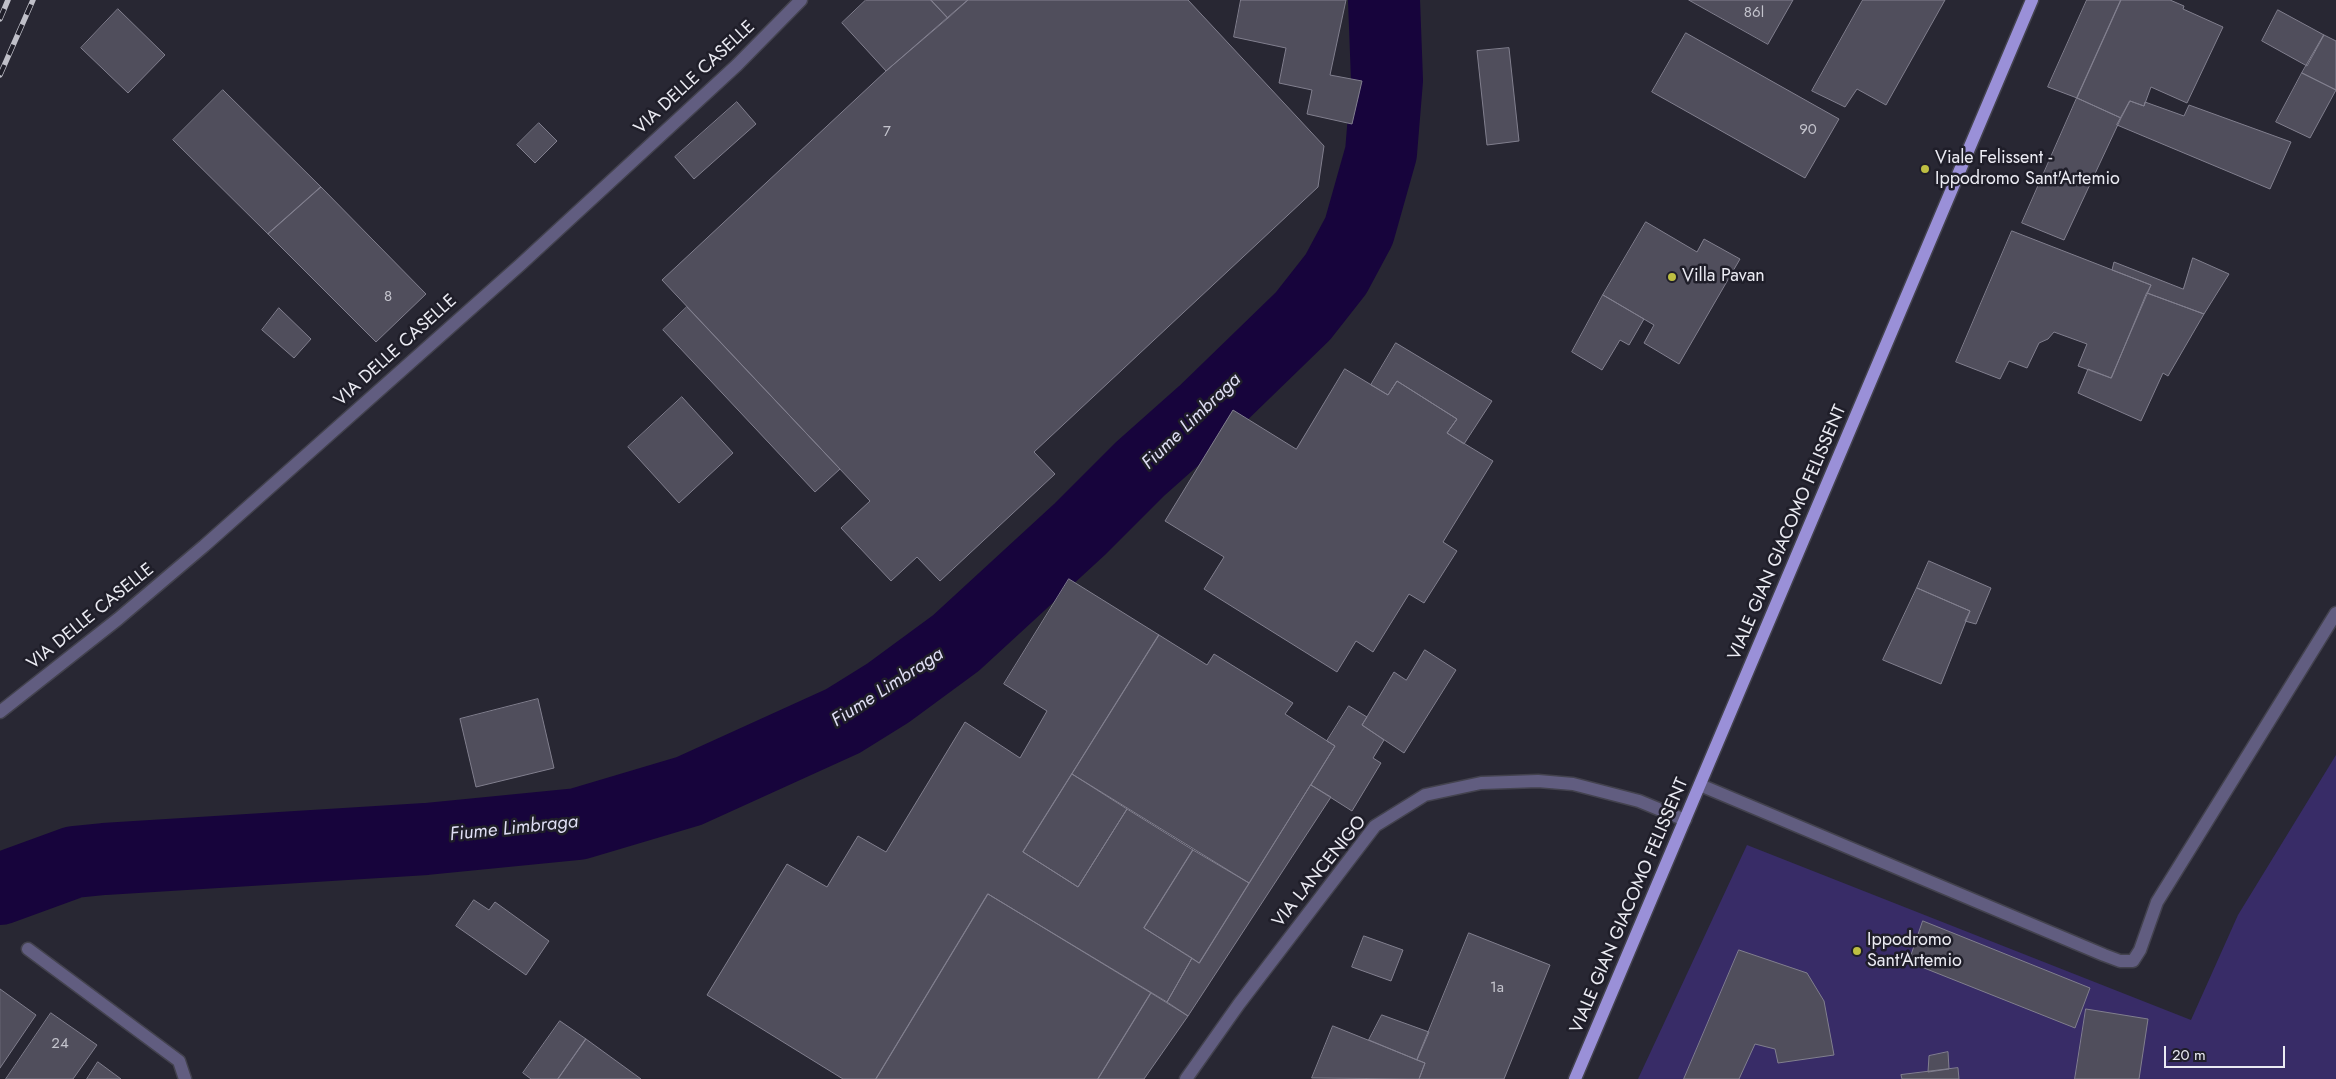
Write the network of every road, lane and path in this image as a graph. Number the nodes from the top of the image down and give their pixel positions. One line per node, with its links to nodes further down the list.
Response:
1 (801, 0): 4 (street, VIA DELLE CASELLE)
2 (2032, 0): 5 (main road, VIALE GIAN GIACOMO FELISSENT)
3 (2336, 613): 5 (street)
4 (0, 712)
5 (1700, 785): 6 (main road, VIALE GIAN GIACOMO FELISSENT)
6 (1685, 820): 9 (street, VIA LANCENIGO); 10 (main road, VIALE GIAN GIACOMO FELISSENT)
7 (28, 949): 8 (street)
8 (185, 1079)
9 (1186, 1079)
10 (1575, 1079)

